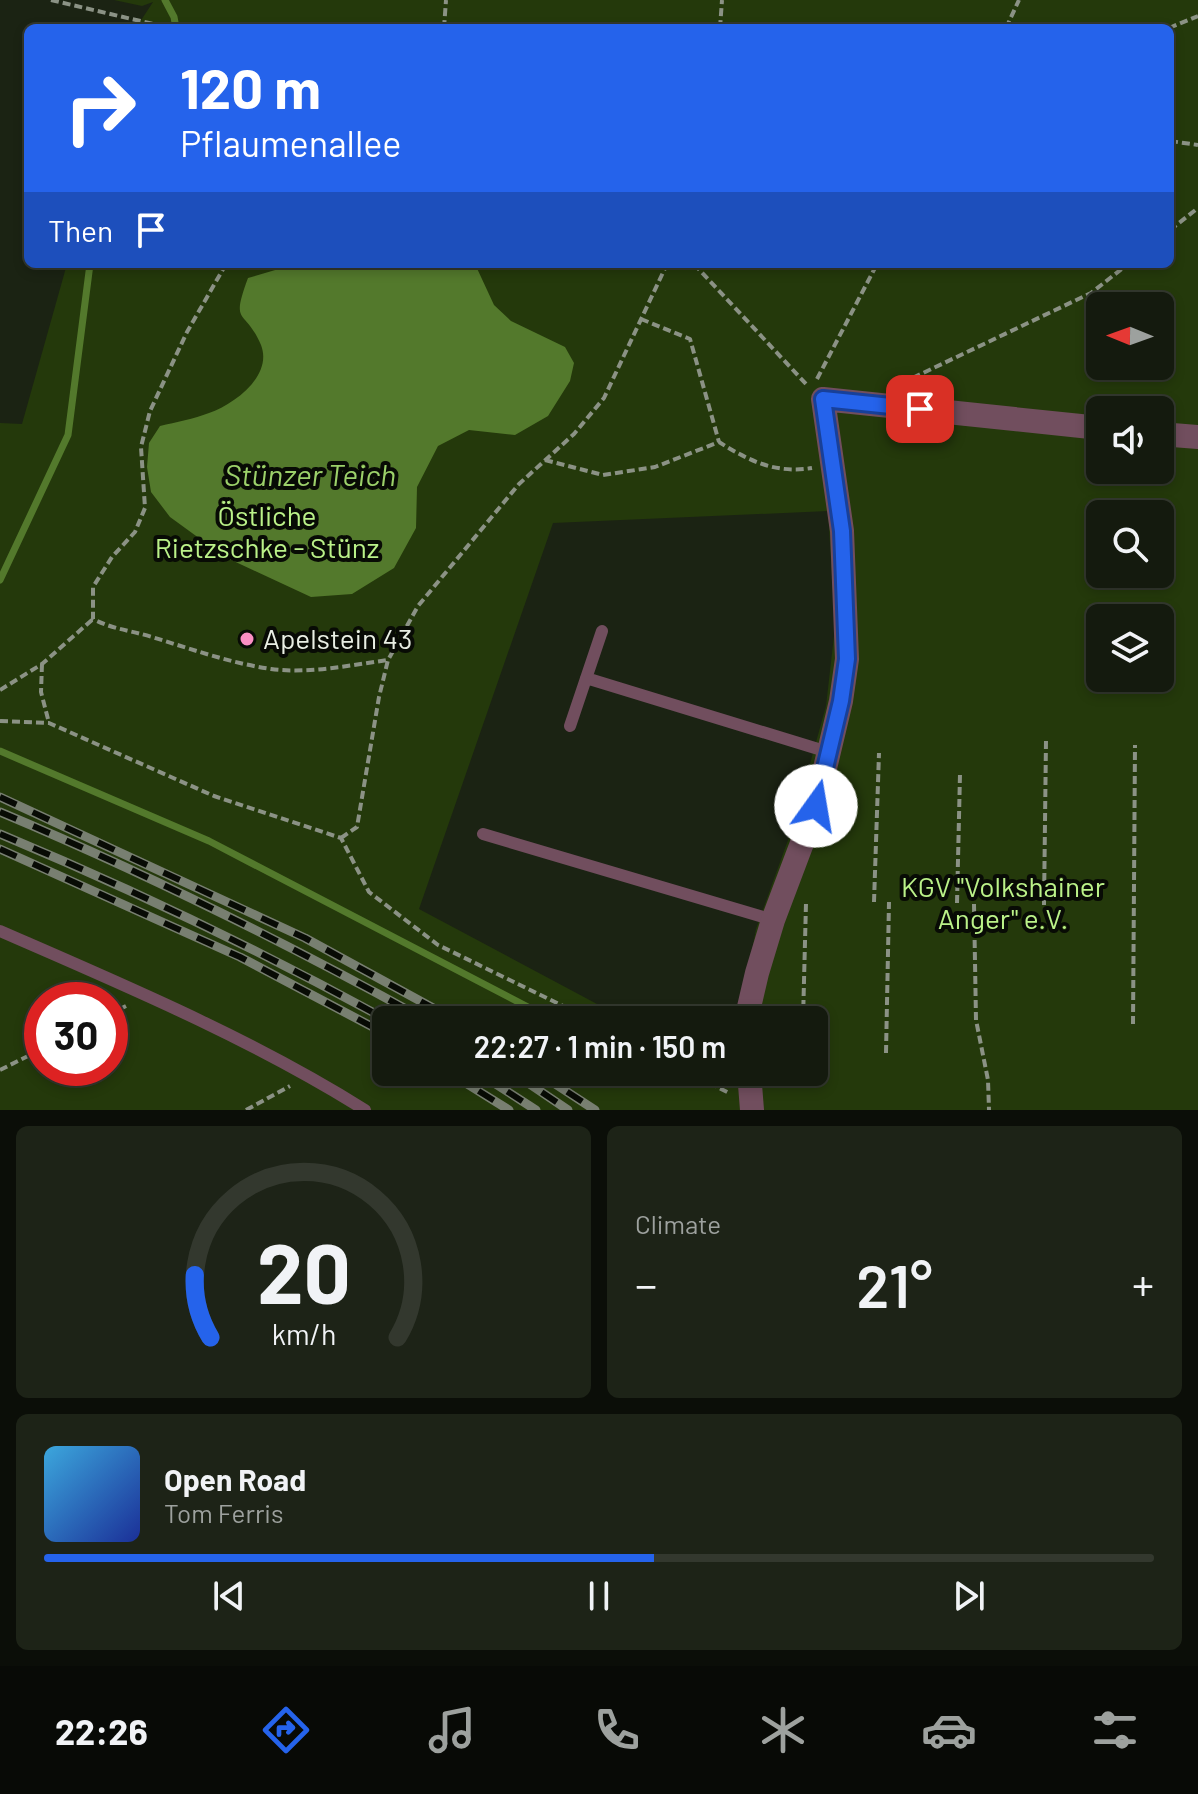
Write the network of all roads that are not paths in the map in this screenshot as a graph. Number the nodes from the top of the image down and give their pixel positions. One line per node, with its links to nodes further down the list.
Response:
1 (1086, 426): 7 (street)
2 (1174, 435): 3 (street)
3 (1198, 437)
4 (602, 631): 5 (lane)
5 (586, 678): 6 (lane); 7 (lane)
6 (570, 726)
7 (828, 752): 9 (street)
8 (483, 834): 9 (lane)
9 (773, 920): 11 (street)
10 (0, 931): 14 (lane)
11 (749, 1006)
12 (750, 1086): 13 (street)
13 (752, 1107)
14 (365, 1110)

